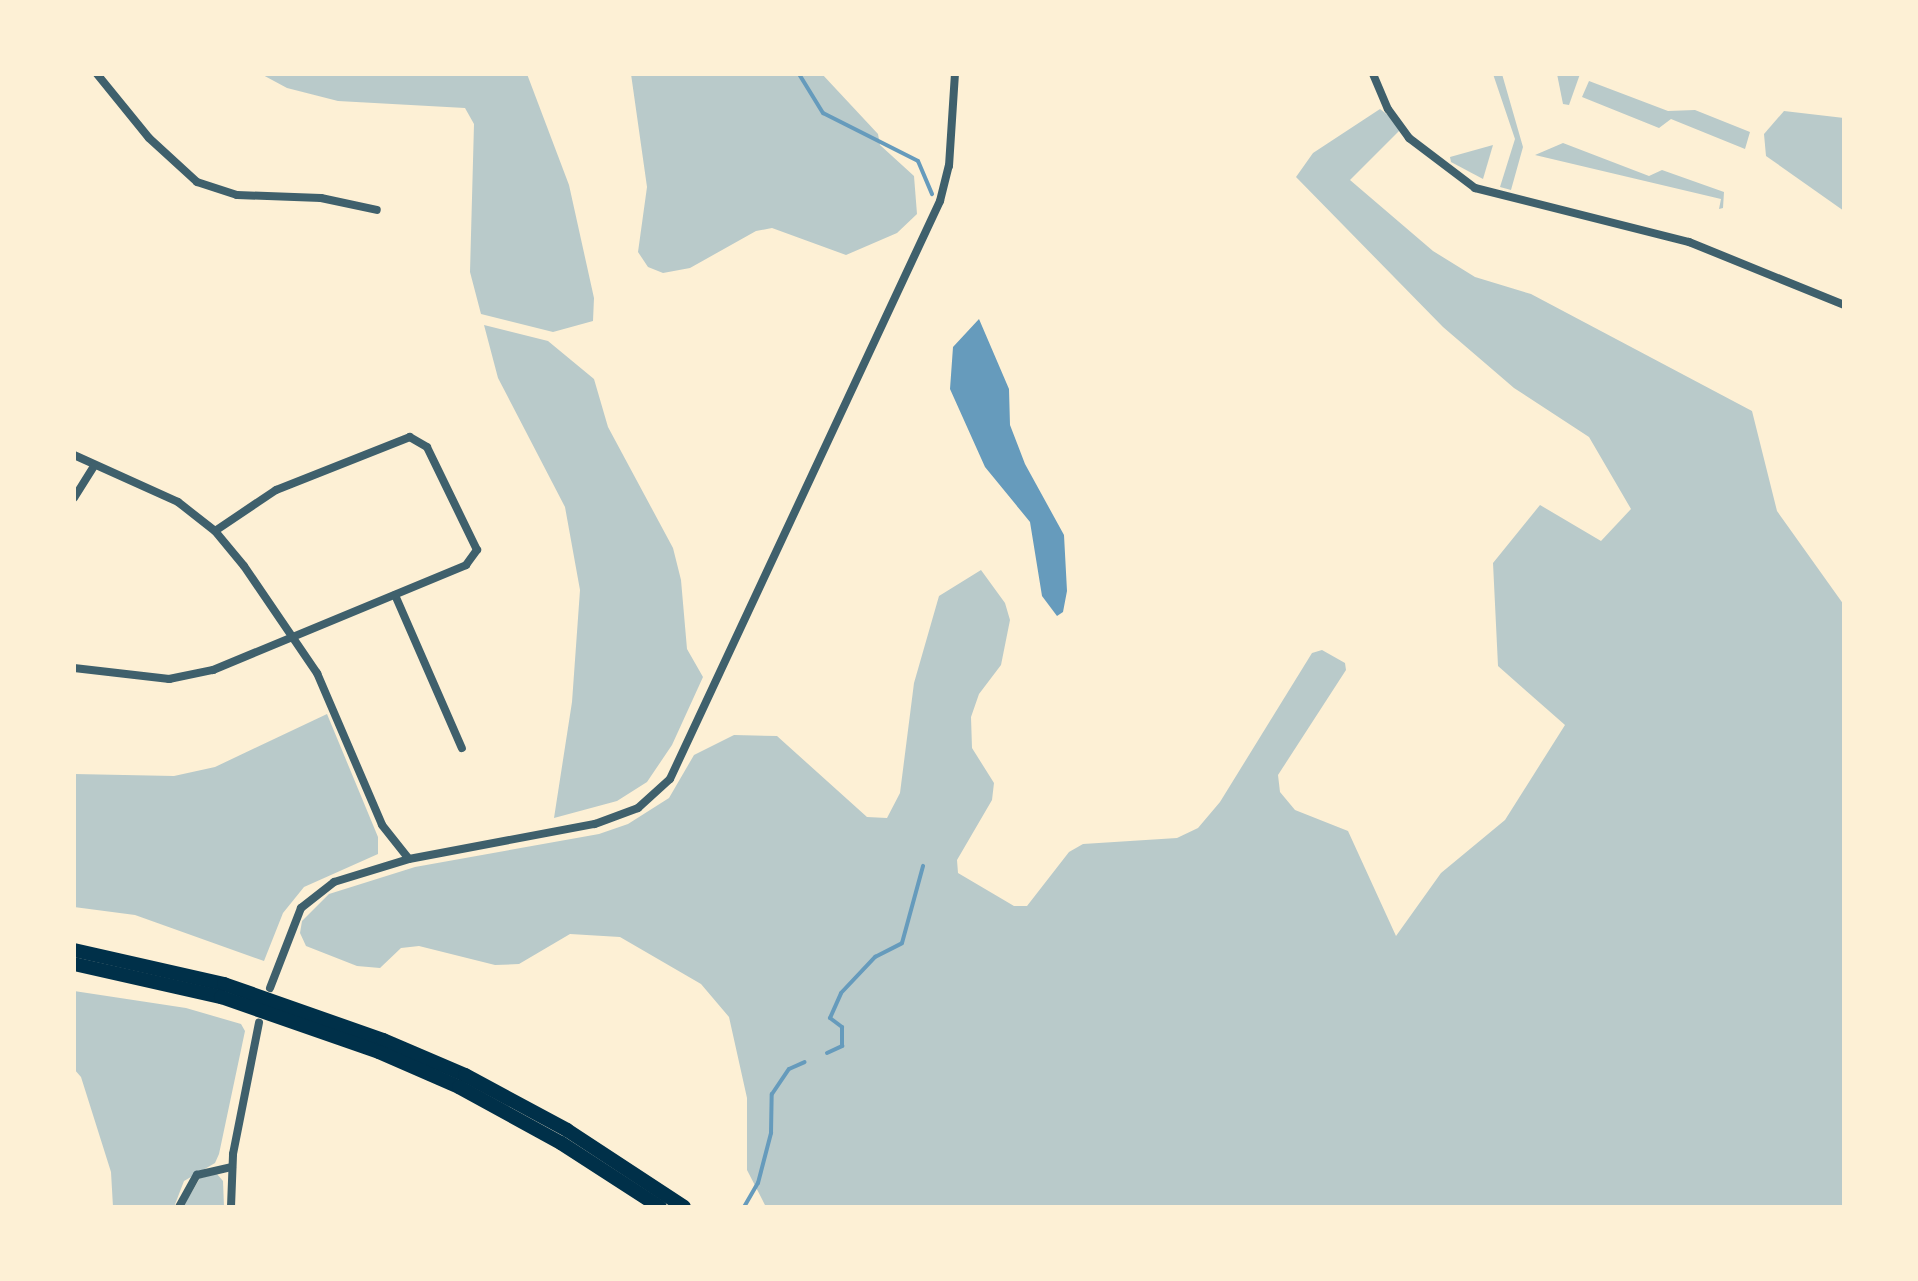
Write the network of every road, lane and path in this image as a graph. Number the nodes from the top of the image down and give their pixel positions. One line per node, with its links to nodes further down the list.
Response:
1 (97, 74): 4 (street)
2 (955, 74): 14 (street)
3 (1373, 74): 5 (street)
4 (377, 210)
5 (1844, 305)
6 (74, 455): 7 (street)
7 (94, 466): 8 (street); 9 (street)
8 (74, 498)
9 (215, 531): 10 (street); 11 (street)
10 (395, 595): 11 (street); 13 (street)
11 (297, 639): 12 (street); 14 (street)
12 (74, 668)
13 (462, 748)
14 (409, 859): 17 (street)
15 (74, 950): 23 (highway)
16 (74, 964): 22 (highway)
17 (270, 988)
18 (259, 1023): 19 (street)
19 (232, 1167): 20 (street); 21 (street)
20 (179, 1207)
21 (231, 1207)
22 (660, 1207)
23 (684, 1207)

